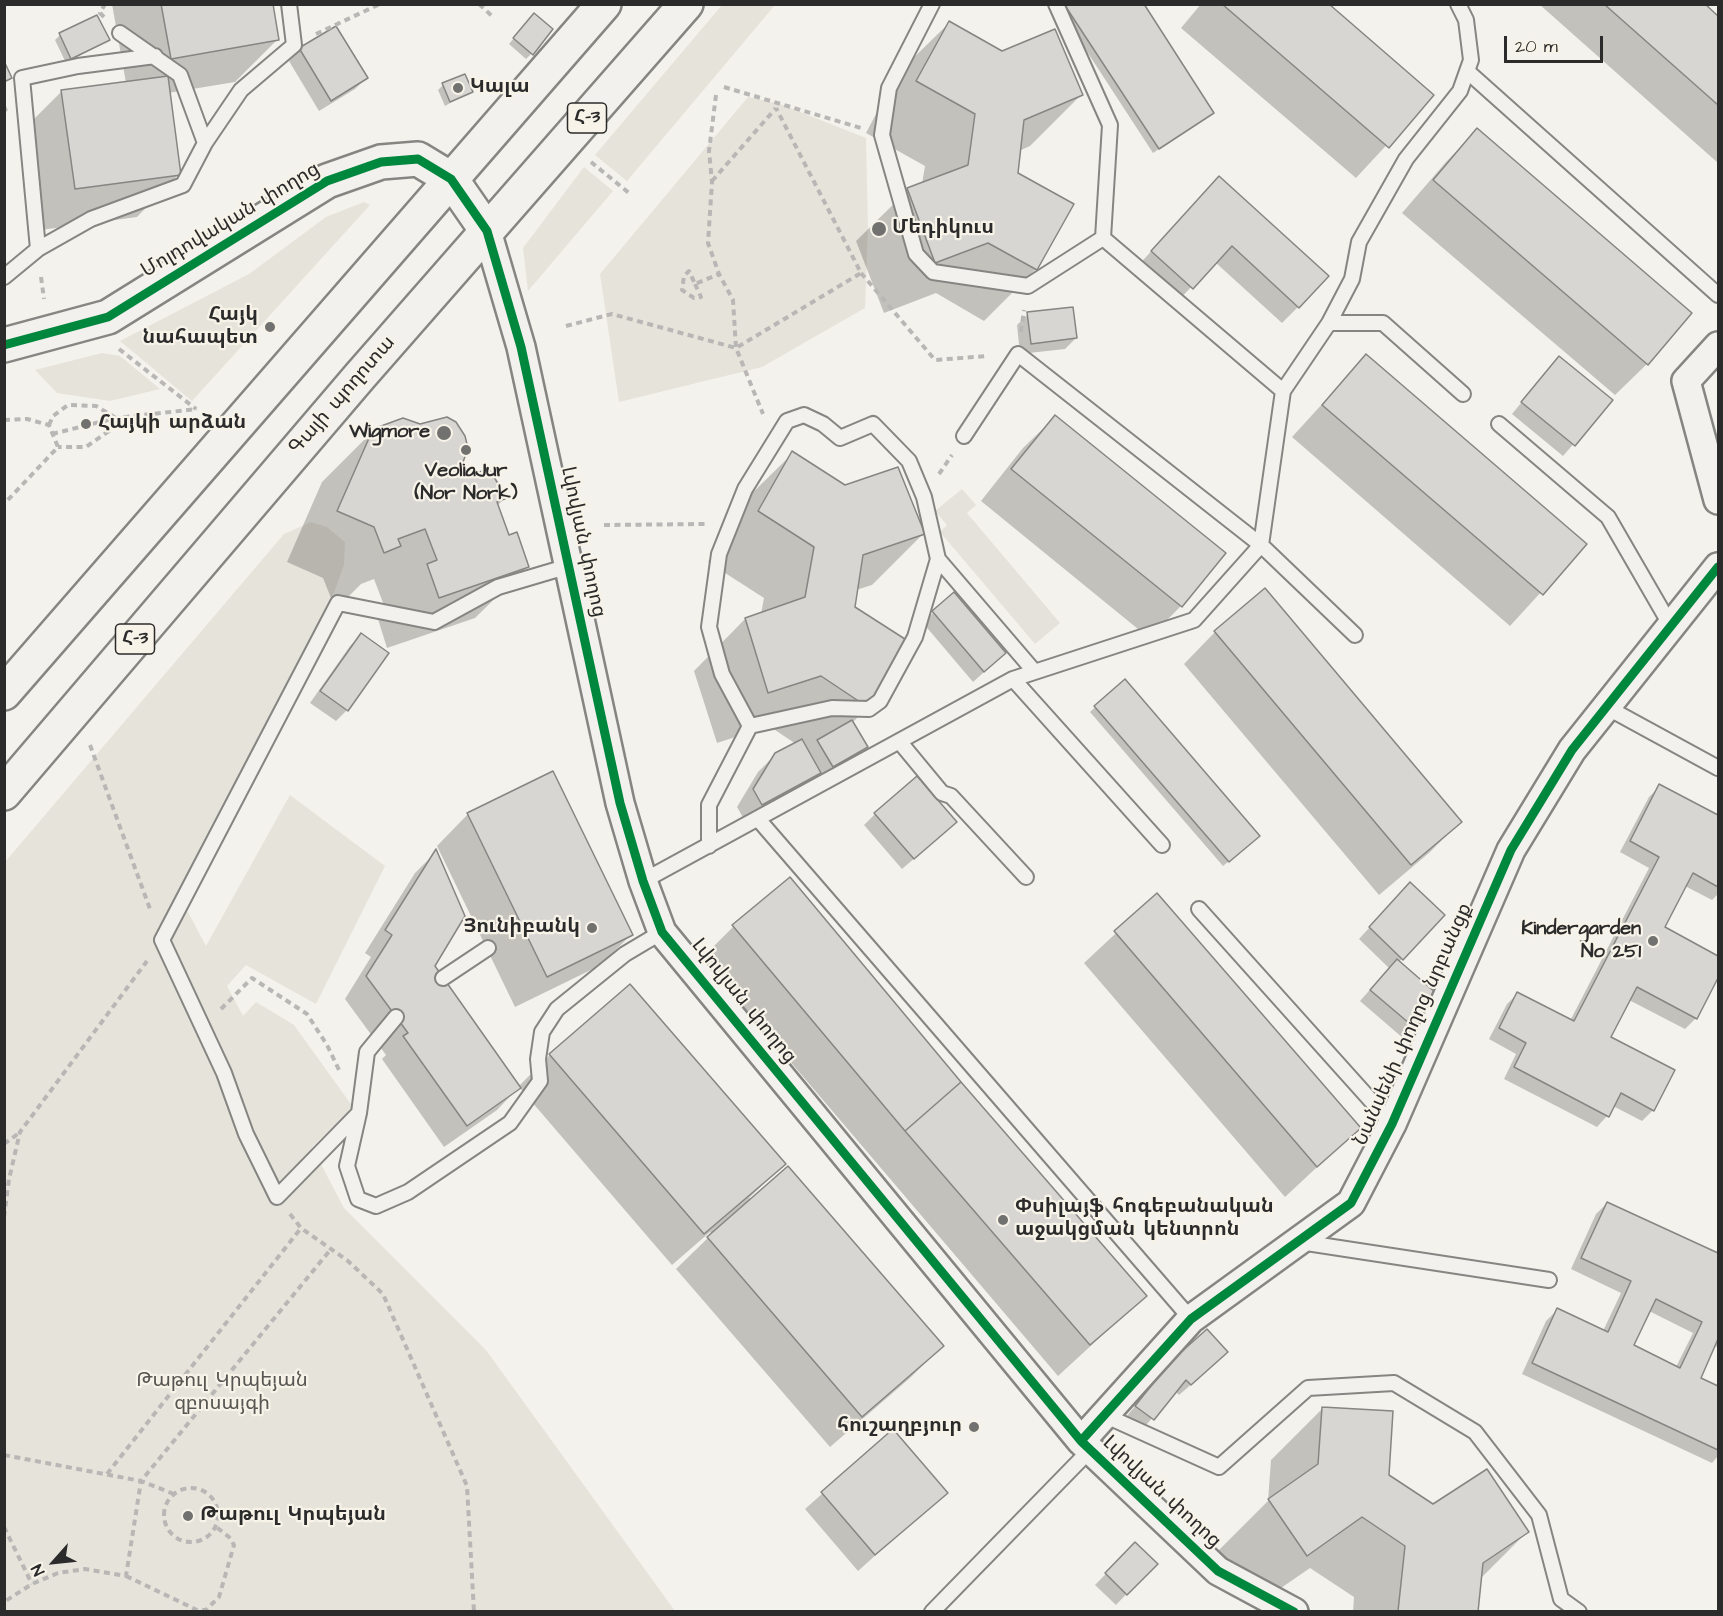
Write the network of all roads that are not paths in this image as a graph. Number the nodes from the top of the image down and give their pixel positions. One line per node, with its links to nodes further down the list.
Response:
1 (290, 4): 10 (lane)
2 (604, 4): 11 (main road)
3 (686, 4): 12 (main road, Գայի պողոտա / Հ-3)
4 (932, 4): 13 (lane)
5 (1056, 4): 13 (lane)
6 (1458, 4): 9 (lane)
7 (120, 33): 8 (lane)
8 (155, 56): 10 (lane); 14 (lane)
9 (1467, 71): 16 (lane); 17 (lane)
10 (205, 143): 14 (lane)
11 (451, 179): 12 (main road, Մոլդովական փողոց); 18 (main road, Մոլդովական փողոց); 33 (main road)
12 (487, 231): 27 (street, Լվովյան փողոց); 38 (main road, Գայի պողոտա / Հ-3)
13 (1103, 238): 20 (lane)
14 (38, 249): 15 (lane)
15 (4, 277)
16 (1719, 296)
17 (1329, 323): 20 (lane); 21 (lane)
18 (4, 345)
19 (1719, 345): 24 (street)
20 (1283, 391): 25 (lane)
21 (1463, 394)
22 (1499, 424): 29 (lane)
23 (964, 436): 25 (lane)
24 (1719, 500)
25 (1261, 545): 30 (lane); 31 (lane)
26 (938, 559): 31 (lane); 35 (lane); 35 (lane)
27 (569, 566): 43 (street, Լվովյան փողոց); 49 (lane)
28 (1719, 567): 29 (street, Նանսենի փողոց նրբանցք)
29 (1671, 626): 34 (street, Նանսենի փողոց նրբանցք)
30 (1355, 634)
31 (1034, 671): 32 (lane)
32 (1013, 679): 36 (lane); 40 (lane)
33 (4, 693)
34 (1608, 708): 37 (lane); 50 (street, Նանսենի փողոց նրբանցք)
35 (750, 726): 41 (lane)
36 (899, 741): 39 (lane); 42 (lane)
37 (1719, 768)
38 (4, 793)
39 (758, 819): 41 (lane); 53 (lane)
40 (1162, 845)
41 (709, 846): 43 (lane)
42 (1026, 877)
43 (643, 881): 45 (street, Լվովյան փողոց)
44 (1199, 909): 50 (lane)
45 (662, 932): 49 (lane); 55 (street, Լվովյան փողոց)
46 (488, 948): 47 (lane)
47 (443, 978)
48 (396, 1017): 49 (lane)
49 (359, 1113)
50 (1392, 1124): 51 (street, Նանսենի փողոց նրբանցք)
51 (1298, 1241): 52 (lane); 53 (street, Նանսենի փողոց նրբանցք)
52 (1549, 1280)
53 (1191, 1319): 54 (street, Նանսենի փողոց նրբանցք)
54 (1104, 1415): 55 (street, Նանսենի փողոց նրբանցք); 58 (lane)
55 (1085, 1445): 56 (lane); 57 (street, Լվովյան փողոց)
56 (932, 1611)
57 (1294, 1611)
58 (1579, 1611)

